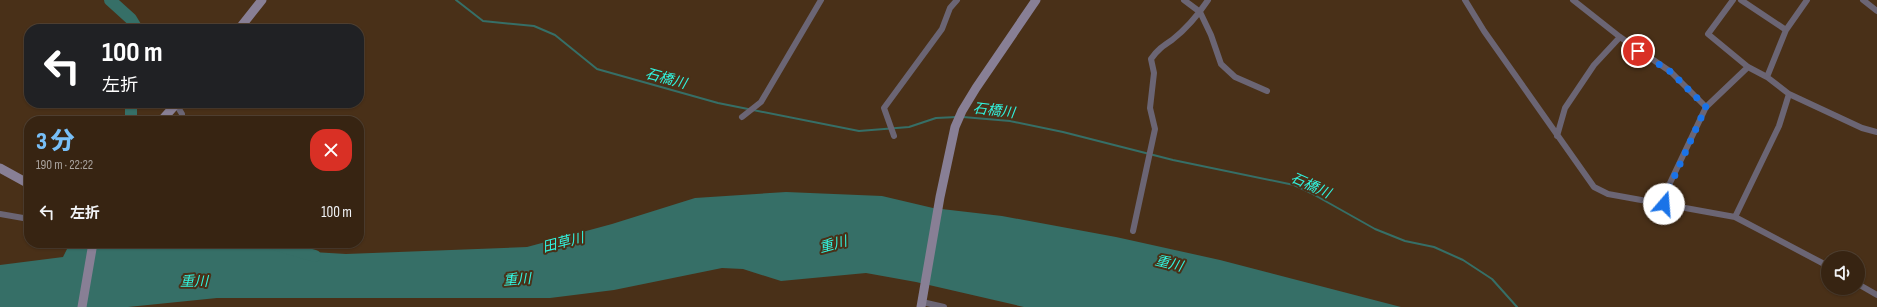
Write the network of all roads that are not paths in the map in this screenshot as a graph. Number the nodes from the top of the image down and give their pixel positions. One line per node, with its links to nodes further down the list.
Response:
1 (262, 0): 15 (street)
2 (821, 0): 25 (street)
3 (957, 0): 27 (street)
4 (1036, 0): 40 (street)
5 (1184, 0): 14 (street)
6 (1208, 0): 14 (street)
7 (1465, 0): 28 (street)
8 (1573, 0): 17 (street)
9 (1733, 0): 18 (street)
10 (1741, 0): 16 (street)
11 (1807, 0): 16 (street)
12 (1863, 0): 13 (street)
13 (1877, 11)
14 (1200, 12): 20 (street); 35 (street)
15 (243, 24)
16 (1786, 30): 19 (street)
17 (1620, 37): 22 (street); 28 (street)
18 (1748, 67): 19 (street); 22 (street)
19 (1767, 77): 21 (street)
20 (1267, 91)
21 (1789, 94): 26 (street); 34 (street)
22 (1706, 107): 31 (street)
23 (172, 108): 24 (street)
24 (165, 116)
25 (742, 117)
26 (1877, 132)
27 (894, 136)
28 (1557, 136): 31 (street)
29 (0, 168): 30 (street)
30 (24, 181)
31 (1664, 204): 34 (street)
32 (0, 214): 33 (street)
33 (24, 217)
34 (1735, 217): 37 (street)
35 (1133, 231)
36 (91, 248): 41 (street)
37 (1821, 262)
38 (1865, 288): 39 (street)
39 (1877, 295)
40 (921, 304): 42 (street)
41 (82, 307)
42 (944, 307)

